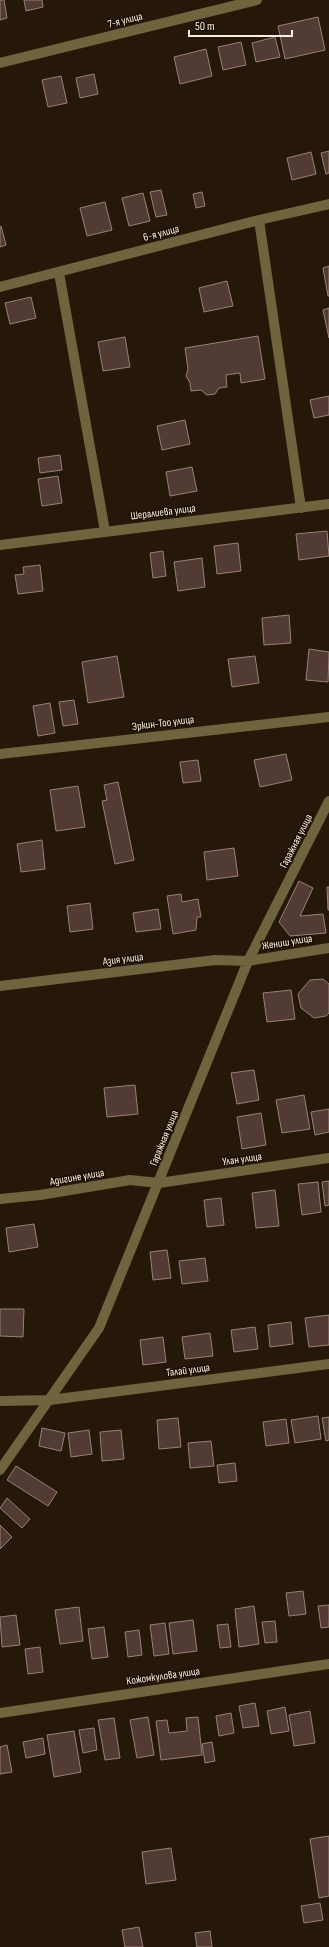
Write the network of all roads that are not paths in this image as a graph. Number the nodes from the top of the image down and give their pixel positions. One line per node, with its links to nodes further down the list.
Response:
1 (257, 0): 2 (street, 7-я улица)
2 (0, 63)
3 (329, 204): 4 (street, 6-я улица)
4 (259, 220): 5 (street, 6-я улица); 8 (street)
5 (60, 273): 6 (street, 6-я улица); 9 (street)
6 (0, 287)
7 (329, 504): 8 (street, Шералиева улица)
8 (301, 508): 9 (street, Шералиева улица)
9 (105, 531): 10 (street, Шералиева улица)
10 (0, 545)
11 (329, 717): 12 (street, Эркин-Тоо улица)
12 (0, 754)
13 (329, 801): 15 (street, Гаражная улица)
14 (329, 948): 15 (street, Жениш улица)
15 (248, 961): 16 (street, Азия улица); 18 (street, Гаражная улица)
16 (0, 986)
17 (329, 1158): 18 (street, Улан улица)
18 (159, 1183): 19 (street, Адигине улица); 21 (street, Гаражная улица)
19 (0, 1199)
20 (329, 1364): 21 (street, Талай улица)
21 (50, 1400): 22 (street, Талай улица); 23 (street, Гаражная улица)
22 (0, 1401)
23 (0, 1470)
24 (329, 1664): 25 (street, Кожомкулова улица)
25 (0, 1713)

